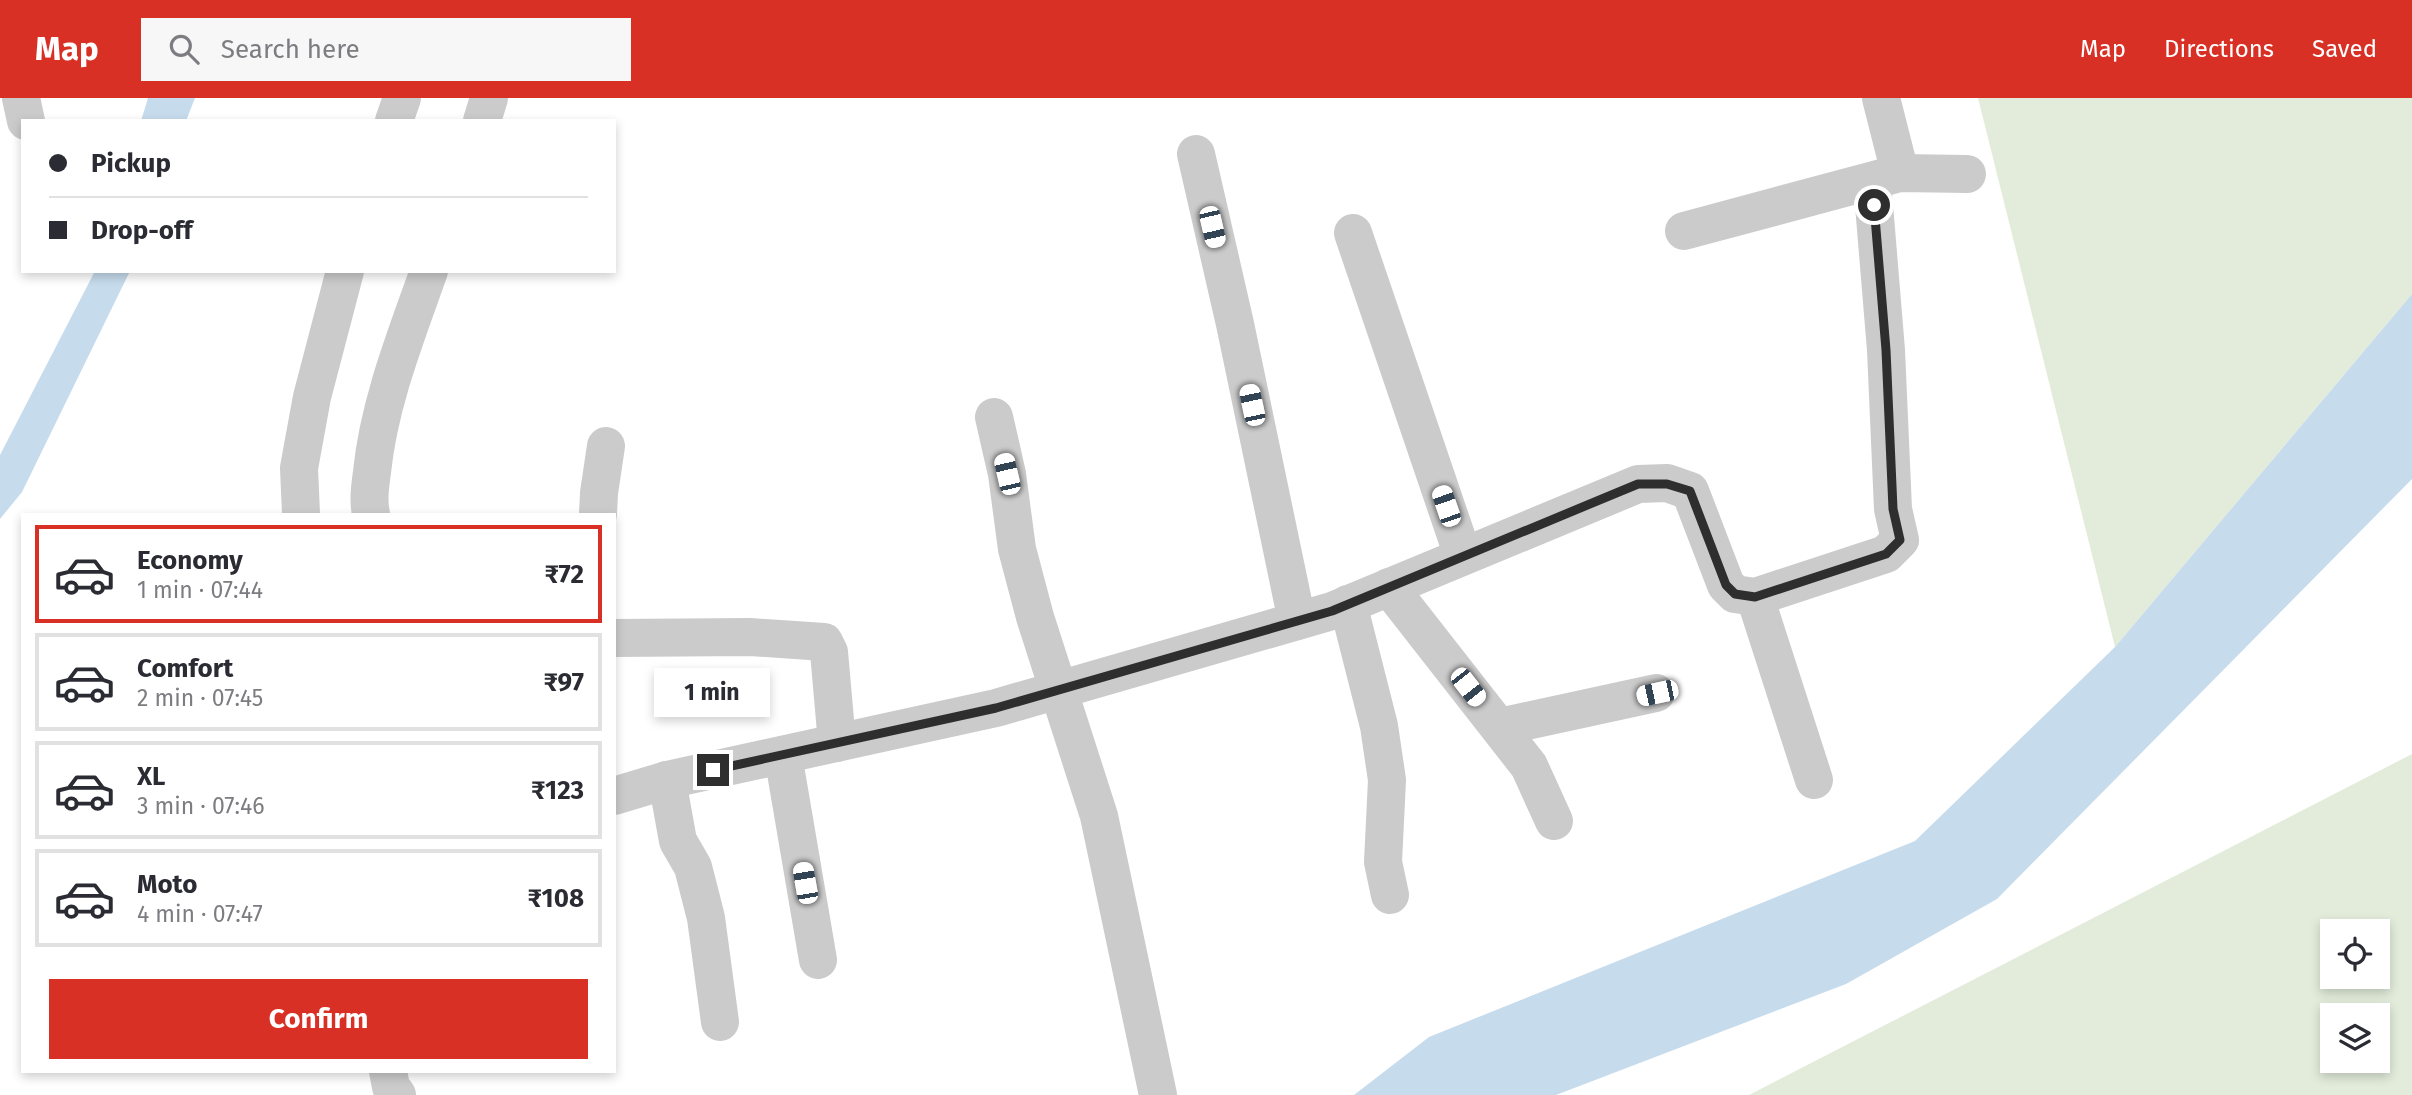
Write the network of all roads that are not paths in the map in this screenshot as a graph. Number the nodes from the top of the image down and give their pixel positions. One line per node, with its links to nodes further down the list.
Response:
1 (21, 98): 5 (street)
2 (402, 98): 6 (street)
3 (489, 98): 7 (street)
4 (1881, 98): 10 (street)
5 (26, 119)
6 (395, 119)
7 (483, 119)
8 (1196, 154): 24 (street)
9 (1967, 174): 10 (street)
10 (1885, 177): 11 (street); 22 (street)
11 (1684, 231)
12 (1353, 233): 20 (street)
13 (344, 273): 17 (street)
14 (428, 273): 18 (street)
15 (994, 417): 26 (street)
16 (606, 446): 19 (street)
17 (301, 513)
18 (371, 513)
19 (598, 513)
20 (1463, 556): 21 (street); 22 (street)
21 (1389, 587): 23 (street); 28 (street)
22 (1755, 597): 32 (street)
23 (1348, 604): 24 (street); 35 (street)
24 (1297, 621): 26 (street)
25 (616, 638): 29 (street)
26 (1059, 690): 29 (street); 40 (street)
27 (1657, 693): 28 (street)
28 (1499, 727): 34 (street)
29 (837, 743): 30 (street)
30 (783, 755): 31 (street); 36 (street)
31 (667, 780): 33 (street); 37 (street)
32 (1814, 780)
33 (616, 795)
34 (1554, 821)
35 (1390, 895)
36 (818, 960)
37 (720, 1022)
38 (388, 1073): 39 (street)
39 (397, 1095)
40 (1158, 1095)

